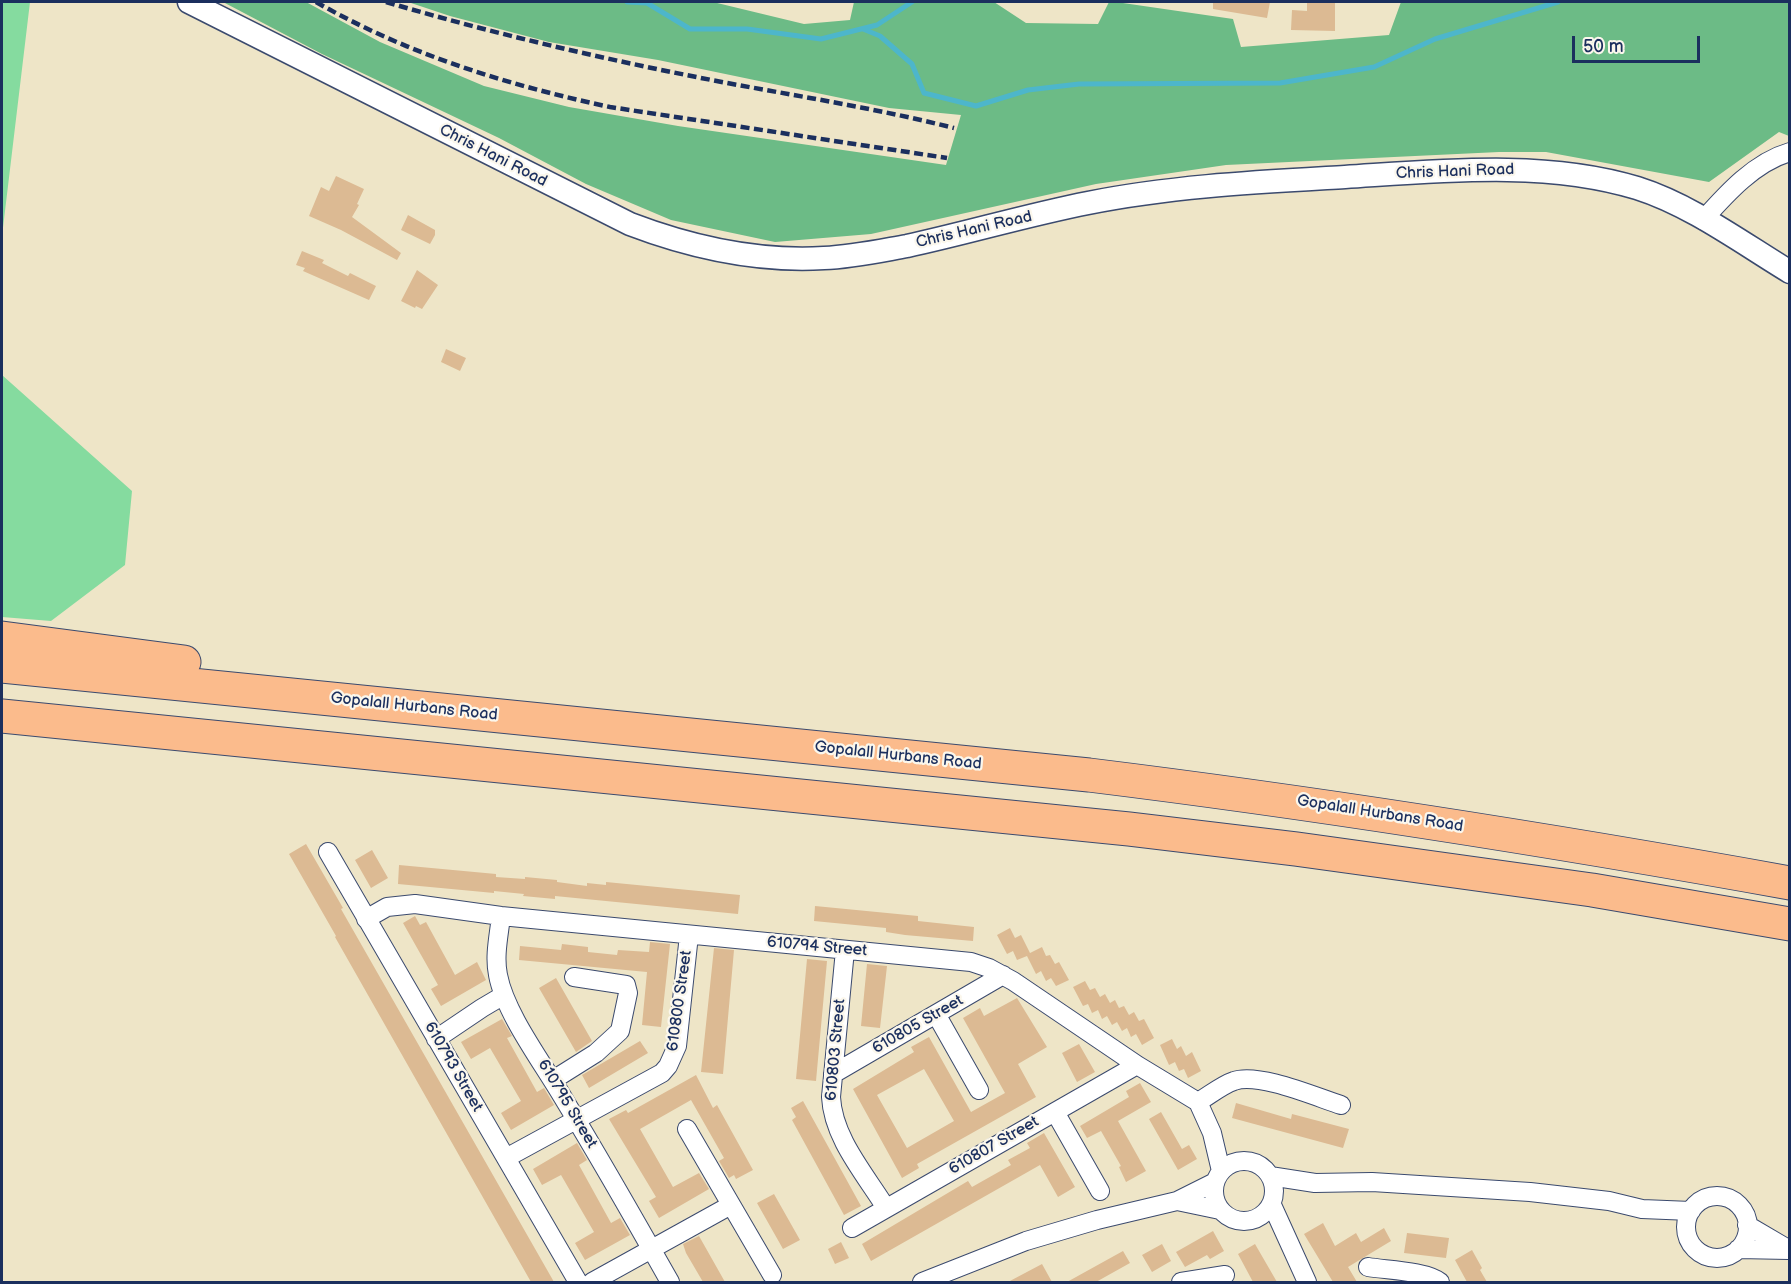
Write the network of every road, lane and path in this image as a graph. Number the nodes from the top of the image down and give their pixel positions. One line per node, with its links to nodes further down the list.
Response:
1 (189, 2): 3 (street, Chris Hani Road)
2 (1790, 152): 3 (street)
3 (1703, 220): 4 (street, Chris Hani Road)
4 (1790, 272)
5 (2, 638): 7 (highway)
6 (2, 666): 7 (highway, Gopalall Hurbans Road)
7 (450, 710): 10 (highway, Gopalall Hurbans Road)
8 (2, 716): 13 (highway)
9 (328, 852): 12 (street, 610793 Street)
10 (1790, 884)
11 (501, 916): 12 (street, 610794 Street); 14 (street, 610794 Street); 18 (street, 610795 Street)
12 (366, 919): 20 (street, 610793 Street)
13 (1790, 924)
14 (689, 935): 15 (street, 610794 Street); 28 (street, 610800 Street)
15 (845, 950): 16 (street, 610794 Street); 22 (street, 610803 Street)
16 (1003, 975): 19 (street, 610805 Street); 21 (street, 610794 Street)
17 (574, 977): 23 (street)
18 (504, 995): 20 (street); 23 (street, 610795 Street)
19 (936, 1014): 22 (street, 610805 Street); 24 (street)
20 (436, 1039): 31 (street, 610793 Street)
21 (1137, 1065): 25 (street, 610794 Street); 27 (street, 610807 Street)
22 (833, 1074): 40 (street, 610803 Street)
23 (553, 1080): 28 (street, 610795 Street)
24 (980, 1090)
25 (1198, 1102): 26 (street); 30 (street)
26 (1341, 1105)
27 (1055, 1112): 36 (street); 40 (street, 610807 Street)
28 (577, 1120): 31 (street, 610800 Street); 49 (street, 610795 Street)
29 (687, 1129): 39 (street)
30 (1212, 1133): 32 (street); 34 (street)
31 (506, 1158): 55 (street, 610793 Street)
32 (1242, 1161): 33 (street); 34 (street)
33 (1270, 1176): 35 (street); 37 (street)
34 (1218, 1177): 38 (street); 42 (street)
35 (1315, 1183): 37 (street); 41 (street)
36 (1100, 1191)
37 (1272, 1200): 44 (street); 48 (street)
38 (1177, 1201): 42 (street); 58 (street)
39 (730, 1204): 49 (street); 53 (street)
40 (886, 1208): 46 (street, 610807 Street)
41 (1642, 1209): 43 (street); 47 (street)
42 (1220, 1210): 44 (street)
43 (1691, 1210): 45 (street); 47 (street)
44 (1255, 1219): 48 (street)
45 (1747, 1225): 50 (street); 51 (street)
46 (852, 1228)
47 (1686, 1229): 50 (street)
48 (1289, 1242): 60 (street)
49 (651, 1249): 56 (street); 57 (street, 610795 Street)
50 (1738, 1249): 51 (street)
51 (1789, 1250)
52 (1368, 1267): 61 (street)
53 (772, 1275)
54 (1225, 1275): 59 (street)
55 (578, 1282)
56 (592, 1282)
57 (670, 1282)
58 (922, 1282)
59 (1181, 1282)
60 (1307, 1282)
61 (1440, 1282)

